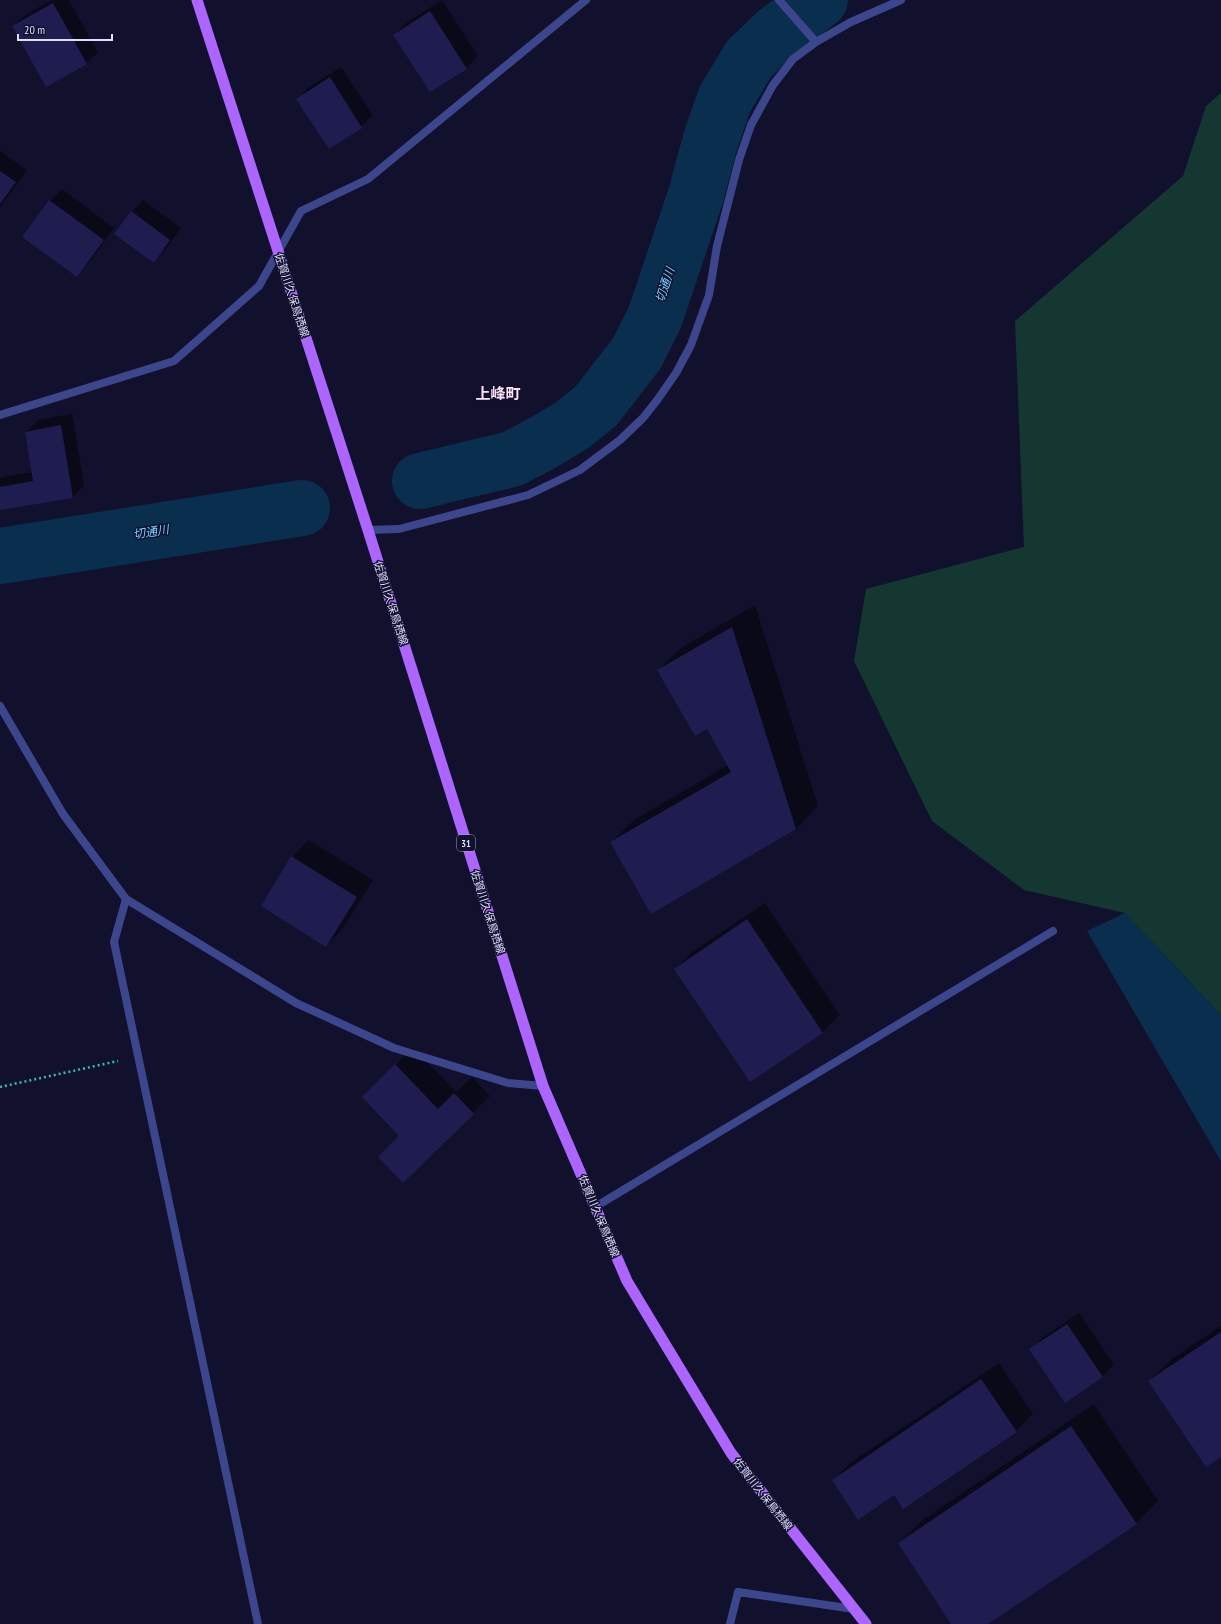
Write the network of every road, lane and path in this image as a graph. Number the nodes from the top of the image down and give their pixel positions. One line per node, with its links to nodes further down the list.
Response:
1 (197, 0): 6 (main road, 佐賀川久保鳥栖線 / 31)
2 (586, 0): 6 (street)
3 (779, 0): 5 (street)
4 (901, 0): 5 (street)
5 (816, 42): 8 (street)
6 (278, 253): 7 (street); 8 (main road, 佐賀川久保鳥栖線 / 31)
7 (0, 415)
8 (368, 530): 13 (main road, 佐賀川久保鳥栖線 / 31)
9 (0, 706): 10 (street)
10 (126, 899): 12 (street); 13 (street)
11 (1053, 931): 15 (street)
12 (138, 1056): 14 (path); 17 (street)
13 (543, 1086): 15 (main road, 佐賀川久保鳥栖線 / 31)
14 (0, 1087)
15 (595, 1207): 16 (main road, 佐賀川久保鳥栖線 / 31)
16 (854, 1608): 18 (street); 19 (main road, 佐賀川久保鳥栖線 / 31)
17 (258, 1624)
18 (730, 1624)
19 (866, 1624)

